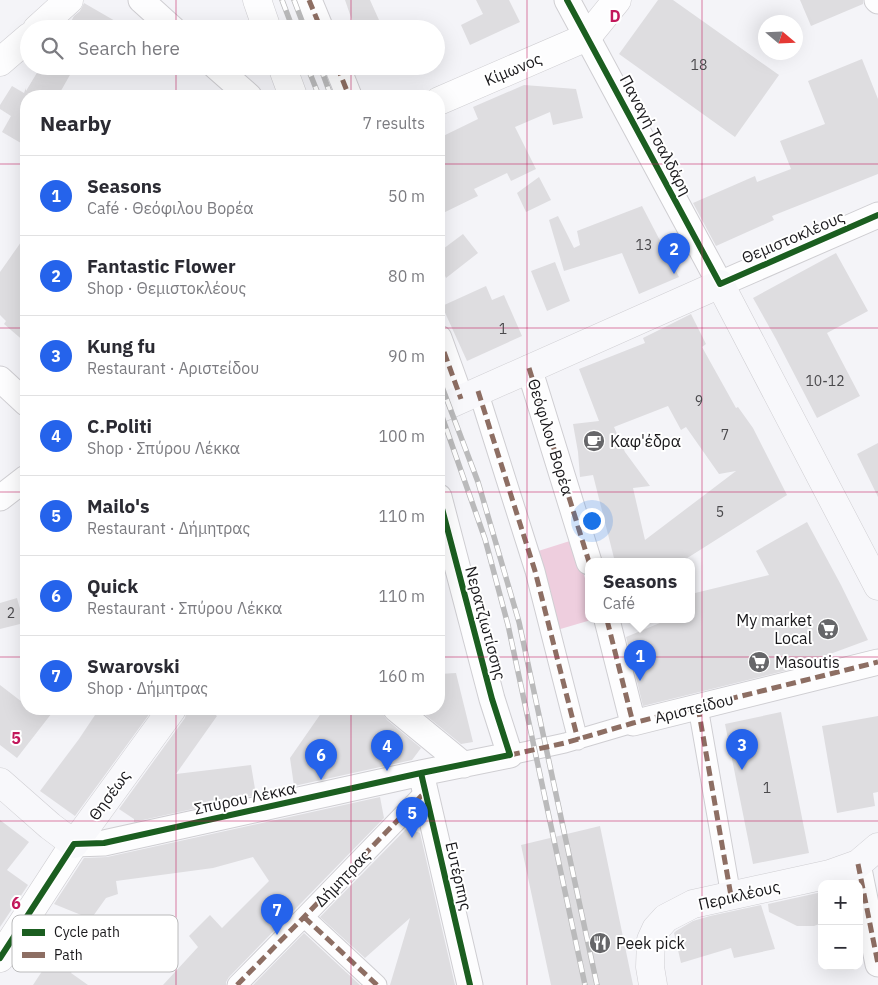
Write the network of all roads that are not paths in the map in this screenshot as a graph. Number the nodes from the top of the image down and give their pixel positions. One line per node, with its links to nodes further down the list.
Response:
1 (69, 0): 7 (street)
2 (141, 0): 8 (street)
3 (257, 0): 9 (street)
4 (310, 0): 10 (street)
5 (567, 0): 11 (street, Παναγή Τσαλδάρη)
6 (617, 0): 11 (street)
7 (47, 20)
8 (163, 20)
9 (264, 20)
10 (318, 20)
11 (587, 37): 20 (street, Κίμωνος); 22 (street, Παναγή Τσαλδάρη)
12 (20, 45): 13 (street)
13 (0, 62)
14 (226, 75): 17 (street)
15 (285, 75): 18 (street)
16 (341, 75): 19 (street)
17 (242, 90)
18 (291, 90)
19 (347, 90)
20 (445, 98)
21 (878, 215): 22 (street, Θεμιστοκλέους)
22 (720, 284): 24 (main road, Θεμιστοκλέους); 32 (main road, Παναγή Τσαλδάρη)
23 (445, 360): 27 (street)
24 (529, 368): 27 (main road, Θεμιστοκλέους); 31 (street, Θεόφιλου Βορέα)
25 (0, 379): 26 (street)
26 (20, 397)
27 (456, 401): 39 (street)
28 (20, 483): 29 (street)
29 (0, 498)
30 (445, 519): 40 (street, Νερατζιωτίσσης)
31 (588, 558)
32 (878, 586)
33 (607, 623): 38 (street)
34 (878, 662): 35 (street, Αριστείδου)
35 (698, 707): 38 (street, Αριστείδου); 46 (street)
36 (168, 715): 44 (main road, Θησέως)
37 (403, 715): 41 (street)
38 (633, 722): 39 (street, Αριστείδου)
39 (578, 740): 40 (street, Αριστείδου)
40 (510, 755): 41 (street, Σπύρου Λέκκα)
41 (464, 765): 43 (street, Σπύρου Λέκκα)
42 (0, 782): 44 (main road)
43 (423, 783): 44 (street, Σπύρου Λέκκα); 48 (street, Δήμητρας); 54 (street, Ευτέρπης)
44 (74, 844): 47 (street, Θησέως)
45 (868, 855): 46 (main road, Περικλέους); 51 (street)
46 (731, 896): 55 (main road, Περικλέους)
47 (28, 915)
48 (304, 917): 52 (street, Δήμητρας); 53 (street)
49 (12, 940): 50 (street, Θησέως)
50 (0, 958)
51 (878, 964)
52 (237, 985)
53 (377, 985)
54 (470, 985)
55 (653, 985)

